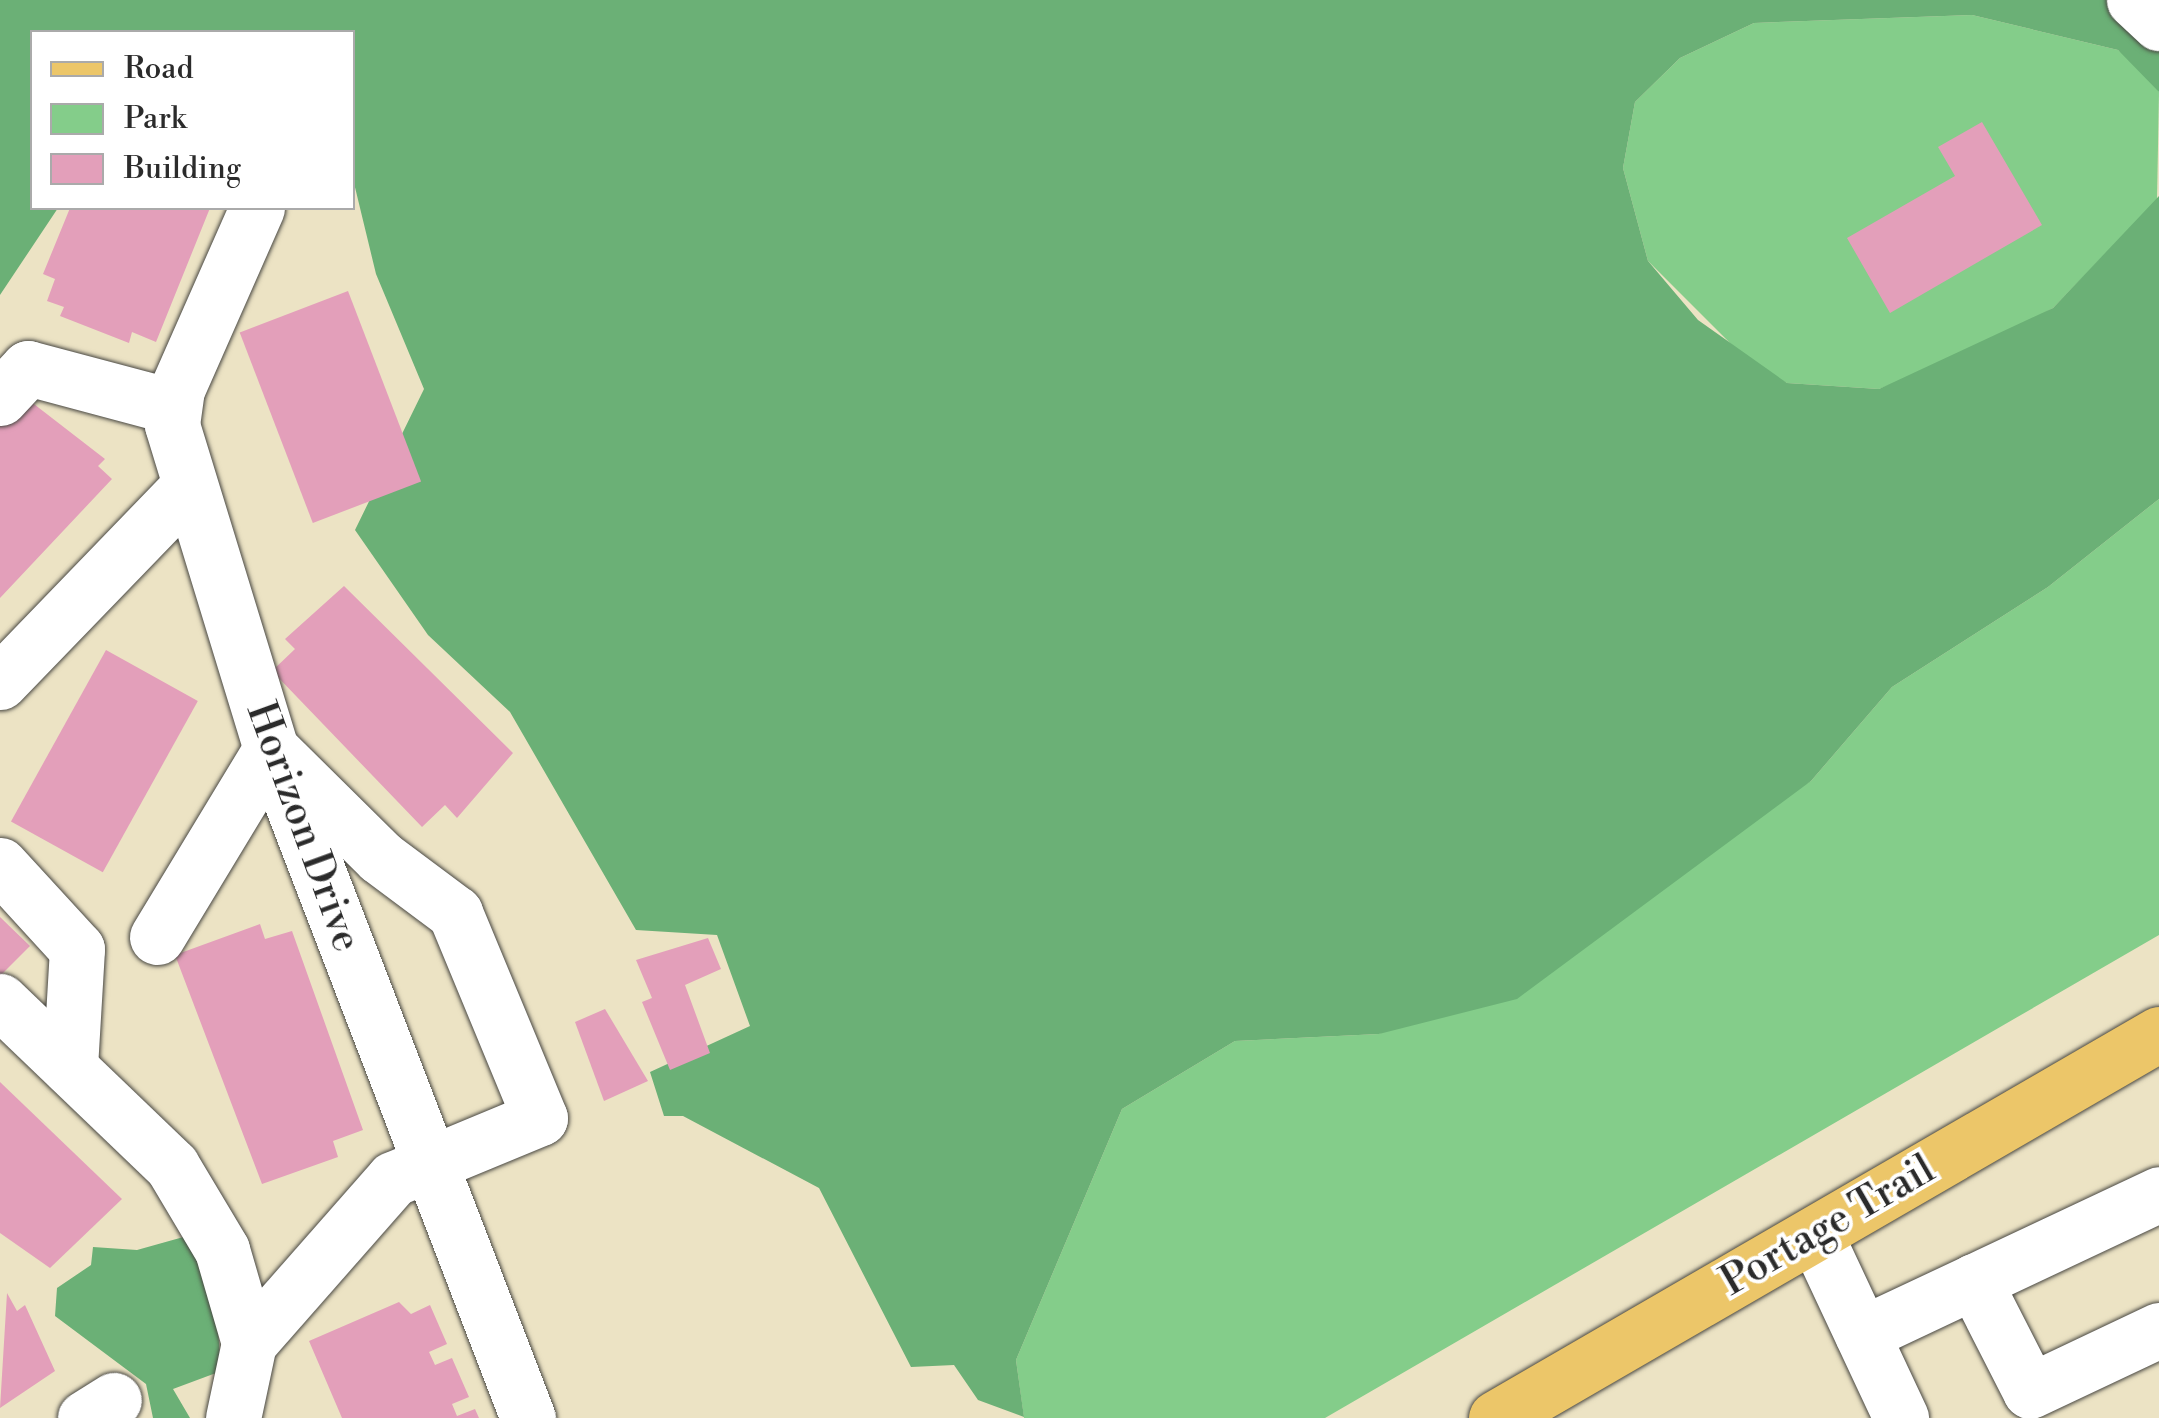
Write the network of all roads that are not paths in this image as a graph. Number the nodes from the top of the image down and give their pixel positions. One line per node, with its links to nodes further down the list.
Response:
1 (2134, 0): 2 (street)
2 (2159, 23)
3 (256, 210): 5 (street)
4 (0, 398): 5 (street)
5 (172, 406): 6 (street, Horizon Drive)
6 (189, 486): 7 (street); 8 (street, Horizon Drive)
7 (0, 682)
8 (271, 748): 10 (street); 14 (street, Horizon Drive); 14 (street)
9 (0, 865): 13 (street)
10 (157, 938)
11 (0, 1000): 13 (street)
12 (2159, 1034): 16 (main road, Portage Trail)
13 (70, 1068): 20 (street)
14 (428, 1164): 20 (street); 22 (street, Horizon Drive)
15 (2159, 1194): 17 (street)
16 (1815, 1234): 19 (street); 23 (main road, Portage Trail)
17 (1974, 1281): 18 (street); 19 (street)
18 (2159, 1330)
19 (1862, 1334): 24 (street)
20 (250, 1343): 21 (street)
21 (232, 1418)
22 (528, 1418)
23 (1496, 1418)
24 (1901, 1418)

